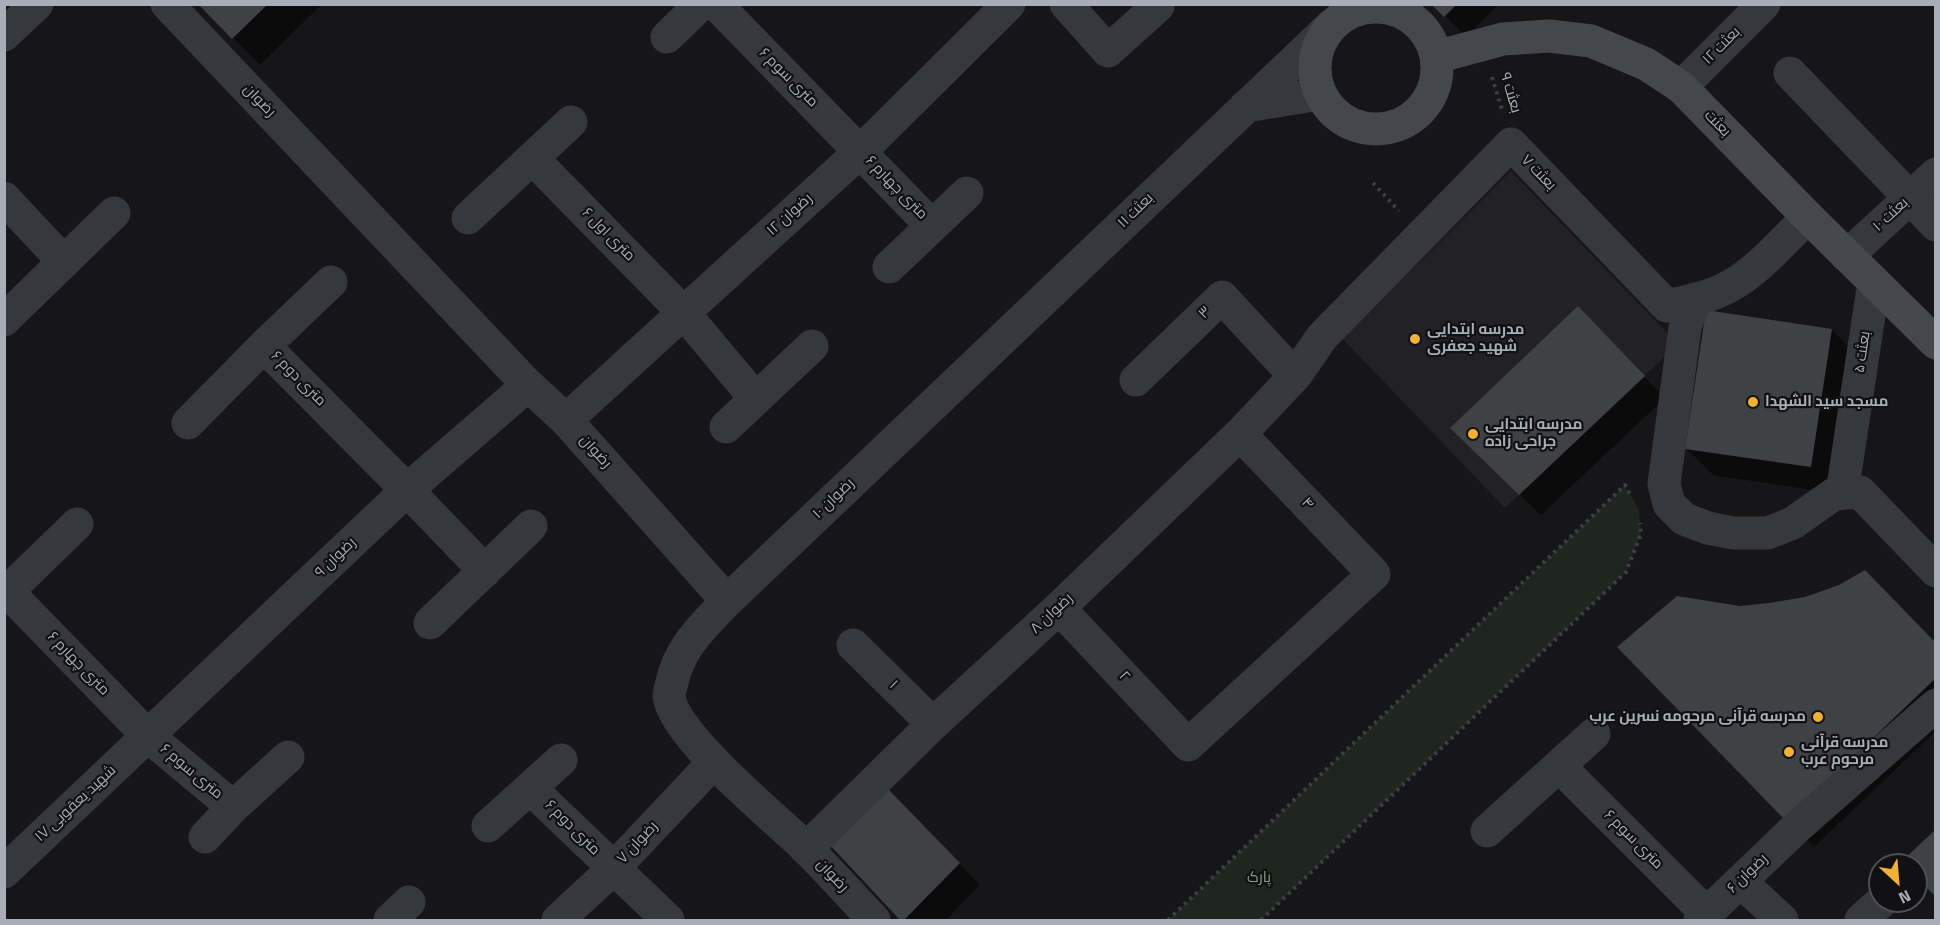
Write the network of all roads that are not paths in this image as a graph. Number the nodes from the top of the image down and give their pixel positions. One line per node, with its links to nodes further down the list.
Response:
1 (37, 4): 11 (street)
2 (167, 4): 42 (street, رضوان)
3 (701, 4): 12 (street)
4 (716, 4): 19 (street, ۶ متری سوم)
5 (1009, 4): 19 (street, رضوان ۱۲)
6 (1066, 4): 8 (street)
7 (1764, 4): 15 (street, بعثت ۱۲)
8 (1158, 6)
9 (1398, 9): 10 (street); 13 (street)
10 (1331, 15): 16 (street); 17 (street, بعثت ۱۱)
11 (4, 35)
12 (667, 37)
13 (1436, 57): 15 (street, بعثت); 16 (street)
14 (1790, 73): 27 (street)
15 (1681, 87): 25 (street, بعثت)
16 (1320, 94): 17 (street)
17 (1246, 106): 43 (street, بعثت ۱۱)
18 (571, 122): 20 (street)
19 (861, 151): 28 (street, ۶ متری چهارم); 35 (street, رضوان ۱۲)
20 (532, 159): 26 (street); 35 (street, ۶ متری اول)
21 (1935, 174): 29 (street, بعثت ۱۰)
22 (967, 193): 28 (street)
23 (4, 198): 30 (street)
24 (114, 213): 30 (street)
25 (1808, 217): 29 (street, بعثت); 34 (street, بعثت ۷)
26 (468, 219)
27 (1935, 225)
28 (932, 226): 31 (street)
29 (1847, 256): 33 (street, بعثت)
30 (64, 262): 36 (street)
31 (889, 267)
32 (331, 282): 38 (street)
33 (1874, 282): 37 (street, بعثت); 50 (street, بعثت ۵)
34 (1695, 298): 40 (street, بعثت ۷); 50 (street)
35 (683, 312): 44 (street); 45 (street, رضوان ۱۲)
36 (4, 320)
37 (1935, 343)
38 (264, 346): 46 (street, ۶ متری دوم); 49 (street, ۶ متری دوم)
39 (812, 346): 44 (street)
40 (1295, 376): 41 (street, ۳); 48 (street, رضوان ۸)
41 (1136, 380)
42 (528, 385): 45 (street, رضوان); 49 (street, رضوان ۹)
43 (940, 397): 56 (street, رضوان ۱۰)
44 (755, 398): 47 (street)
45 (566, 420): 56 (street, رضوان)
46 (188, 423)
47 (726, 427)
48 (1240, 434): 57 (street, رضوان ۸); 64 (street, ۴)
49 (407, 490): 53 (street); 63 (street, رضوان ۹)
50 (1842, 493): 54 (street)
51 (77, 524): 55 (street)
52 (531, 526): 53 (street)
53 (485, 571): 58 (street)
54 (1935, 571)
55 (6, 593): 63 (street, ۶ متری چهارم)
56 (727, 601): 67 (street, رضوان)
57 (1059, 608): 61 (street, رضوان ۸); 64 (street, ۲)
58 (430, 623)
59 (853, 645): 61 (street, ۱)
60 (1935, 705): 77 (street, رضوان ۶)
61 (933, 724): 74 (street, رضوان ۸)
62 (1594, 734): 68 (street)
63 (148, 736): 70 (street, ۶ متری سوم); 76 (street, شهید یعقوبی ۱۷)
64 (1188, 745)
65 (288, 757): 70 (street)
66 (561, 760): 69 (street)
67 (714, 762): 74 (street, رضوان); 75 (street, رضوان ۷)
68 (1560, 767): 72 (street); 78 (street, ۶ متری سوم)
69 (530, 788): 71 (street); 75 (street, ۶ متری دوم)
70 (233, 807): 73 (street)
71 (488, 826)
72 (1486, 831)
73 (205, 837)
74 (806, 849): 81 (street, رضوان)
75 (613, 869): 79 (street, رضوان ۷); 80 (street)
76 (4, 872)
77 (1740, 881): 78 (street, رضوان ۶); 82 (street)
78 (1703, 917)
79 (558, 921)
80 (668, 921)
81 (874, 921)
82 (1782, 921)

